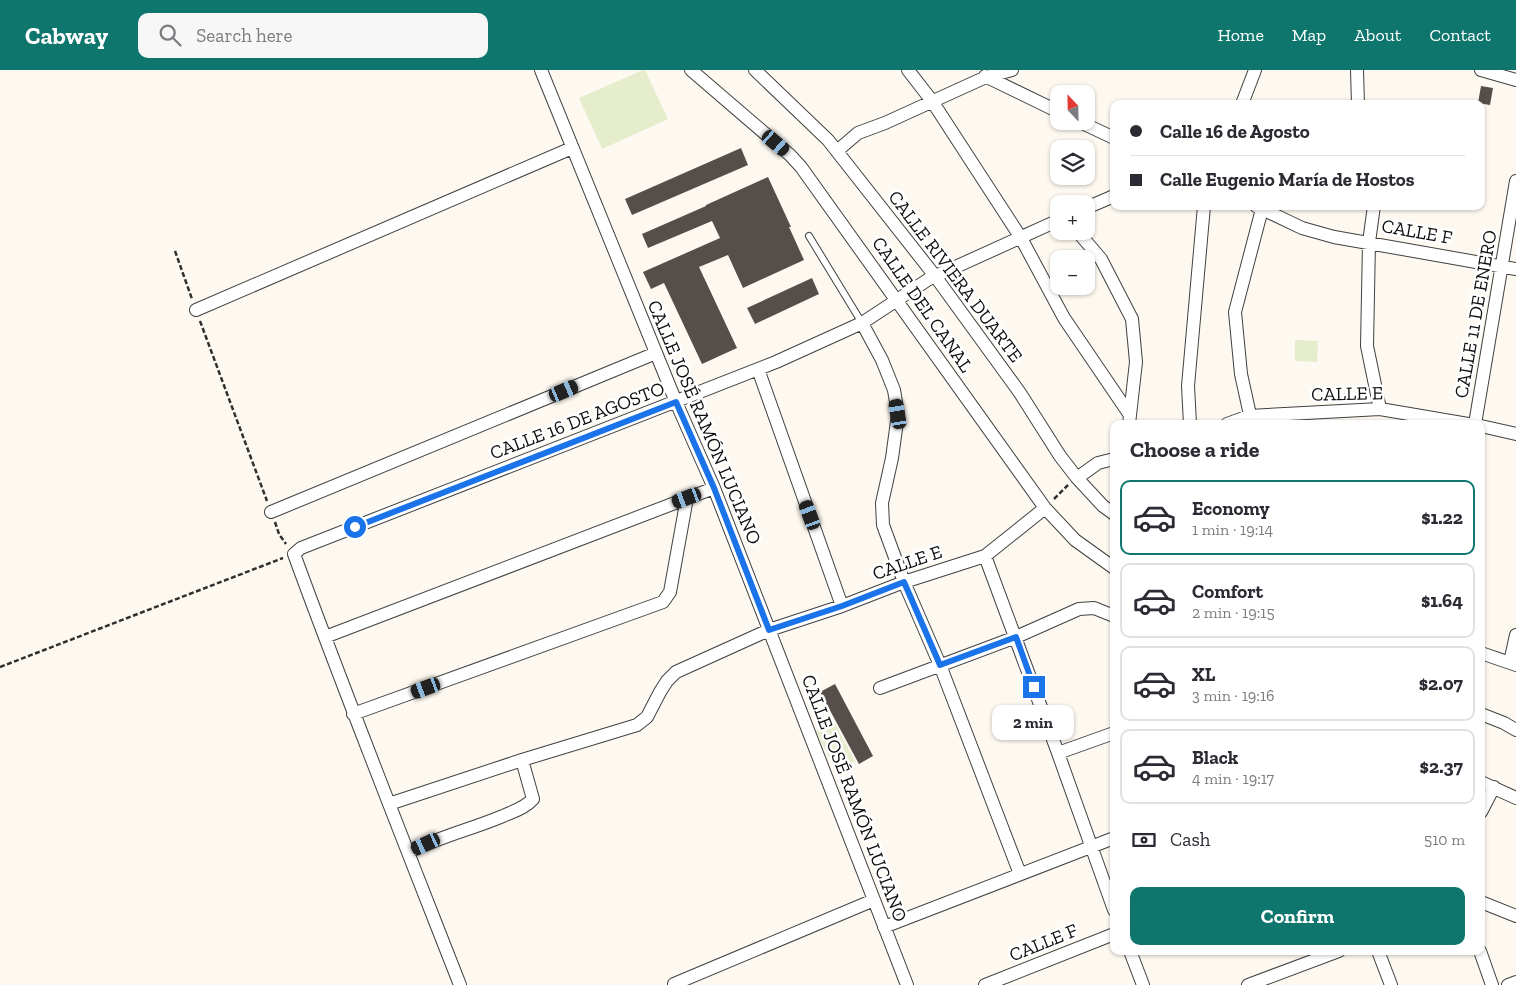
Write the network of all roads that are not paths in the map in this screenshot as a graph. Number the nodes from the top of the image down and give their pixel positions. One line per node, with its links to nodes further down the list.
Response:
1 (541, 70): 17 (street, CALLE JOSÉ RAMÓN LUCIANO)
2 (692, 70): 34 (street, CALLE DEL CANAL)
3 (755, 70): 18 (street, CALLE RIVIERA DUARTE)
4 (908, 70): 13 (street)
5 (1012, 70): 9 (street)
6 (1255, 70): 11 (street)
7 (1357, 70): 12 (street)
8 (1481, 70): 10 (street)
9 (984, 74): 13 (street); 14 (street)
10 (1516, 80)
11 (1244, 100)
12 (1358, 100)
13 (932, 102): 18 (street); 28 (street)
14 (1050, 107)
15 (1095, 129): 16 (street)
16 (1110, 136)
17 (572, 148): 35 (street); 37 (street, CALLE JOSÉ RAMÓN LUCIANO)
18 (837, 151): 33 (street, CALLE RIVIERA DUARTE)
19 (1516, 181): 31 (street, CALLE 11 DE ENERO)
20 (1110, 198): 21 (street)
21 (1095, 204)
22 (1204, 210): 42 (street)
23 (1259, 210): 43 (street)
24 (1263, 210): 30 (street, CALLE F)
25 (1373, 210): 30 (street)
26 (1050, 224): 28 (street, CALLE 16 DE AGOSTO)
27 (809, 236): 36 (lane)
28 (1021, 238): 33 (street, CALLE 16 DE AGOSTO); 41 (street)
29 (1085, 240): 41 (street)
30 (1369, 242): 31 (street, CALLE F); 40 (street)
31 (1502, 266): 32 (street, CALLE F); 45 (street, CALLE 11 DE ENERO)
32 (1516, 269)
33 (932, 278): 34 (street, CALLE 16 DE AGOSTO); 49 (street, CALLE RIVIERA DUARTE)
34 (899, 299): 36 (street, CALLE 16 DE AGOSTO); 52 (street, CALLE DEL CANAL)
35 (196, 310)
36 (862, 323): 38 (street, CALLE 16 DE AGOSTO); 57 (street)
37 (656, 353): 39 (street, CALLE JOSÉ RAMÓN LUCIANO); 54 (street)
38 (758, 369): 39 (street, CALLE 16 DE AGOSTO); 58 (street)
39 (676, 402): 50 (street, CALLE JOSÉ RAMÓN LUCIANO); 62 (street, CALLE 16 DE AGOSTO)
40 (1380, 408): 43 (street, CALLE E); 44 (street, CALLE E)
41 (1129, 419)
42 (1190, 420)
43 (1250, 420)
44 (1446, 420)
45 (1476, 420)
46 (1485, 427): 47 (street)
47 (1516, 434)
48 (1110, 460): 49 (street)
49 (1074, 480): 53 (street, CALLE RIVIERA DUARTE)
50 (714, 488): 51 (street); 60 (street, CALLE JOSÉ RAMÓN LUCIANO)
51 (687, 498): 62 (street); 68 (street)
52 (1047, 506): 55 (street, CALLE E); 56 (street, CALLE DEL CANAL)
53 (1110, 511)
54 (271, 512)
55 (985, 556): 57 (street, CALLE E); 63 (street)
56 (1110, 565)
57 (904, 582): 58 (street, CALLE E); 66 (street)
58 (842, 606): 60 (street, CALLE E)
59 (1110, 614): 63 (street)
60 (769, 630): 73 (street, CALLE E); 83 (street, CALLE JOSÉ RAMÓN LUCIANO)
61 (1516, 635): 65 (street)
62 (324, 637): 68 (street)
63 (1016, 637): 66 (street); 72 (street)
64 (1485, 654): 65 (street)
65 (1513, 663)
66 (940, 665): 67 (street); 82 (street)
67 (880, 688)
68 (354, 714): 77 (street)
69 (1485, 716): 70 (street)
70 (1516, 730)
71 (1110, 734): 72 (street)
72 (1058, 753): 80 (street)
73 (522, 760): 77 (street, CALLE E); 81 (street)
74 (1485, 784): 75 (street)
75 (1494, 787): 76 (street); 78 (street)
76 (1516, 798)
77 (389, 804): 81 (street)
78 (1485, 804)
79 (1110, 840): 80 (street)
80 (1090, 847): 82 (street); 84 (street)
81 (409, 852): 95 (street)
82 (1020, 874): 87 (street)
83 (874, 900): 87 (street, CALLE JOSÉ RAMÓN LUCIANO); 94 (street)
84 (1110, 900)
85 (1485, 904): 86 (street)
86 (1516, 916)
87 (884, 927): 96 (street, CALLE JOSÉ RAMÓN LUCIANO)
88 (1110, 936): 97 (street, CALLE F)
89 (1132, 955): 98 (street)
90 (1329, 955): 99 (street)
91 (1380, 955): 100 (street)
92 (1481, 955): 101 (street)
93 (1516, 982): 102 (street)
94 (674, 984)
95 (460, 985)
96 (907, 985)
97 (985, 985)
98 (1143, 985)
99 (1248, 985)
100 (1391, 985)
101 (1492, 985)
102 (1508, 985)

